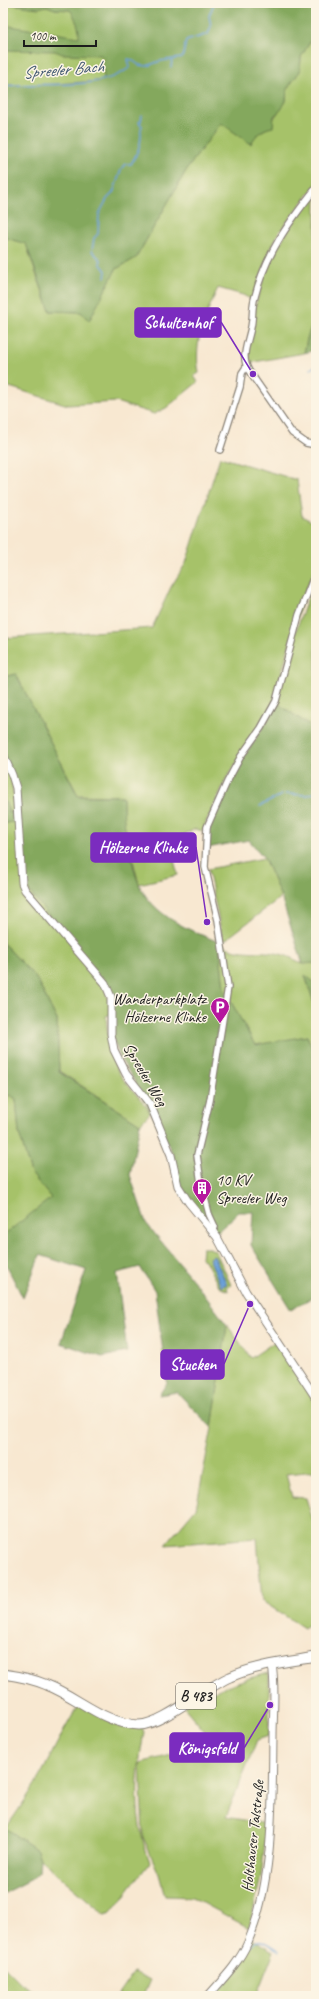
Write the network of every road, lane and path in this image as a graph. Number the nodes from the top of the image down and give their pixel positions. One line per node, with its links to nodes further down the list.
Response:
1 (316, 188): 2 (street)
2 (246, 366): 3 (street); 4 (street)
3 (316, 445)
4 (220, 450)
5 (316, 572): 7 (street)
6 (3, 754): 7 (street, Spreeler Weg)
7 (213, 1232): 8 (street, Spreeler Weg)
8 (316, 1398)
9 (316, 1657): 10 (main road, B 483)
10 (272, 1664): 11 (main road, B 483); 12 (street, Holthauser Talstraße)
11 (3, 1674)
12 (208, 1996)

